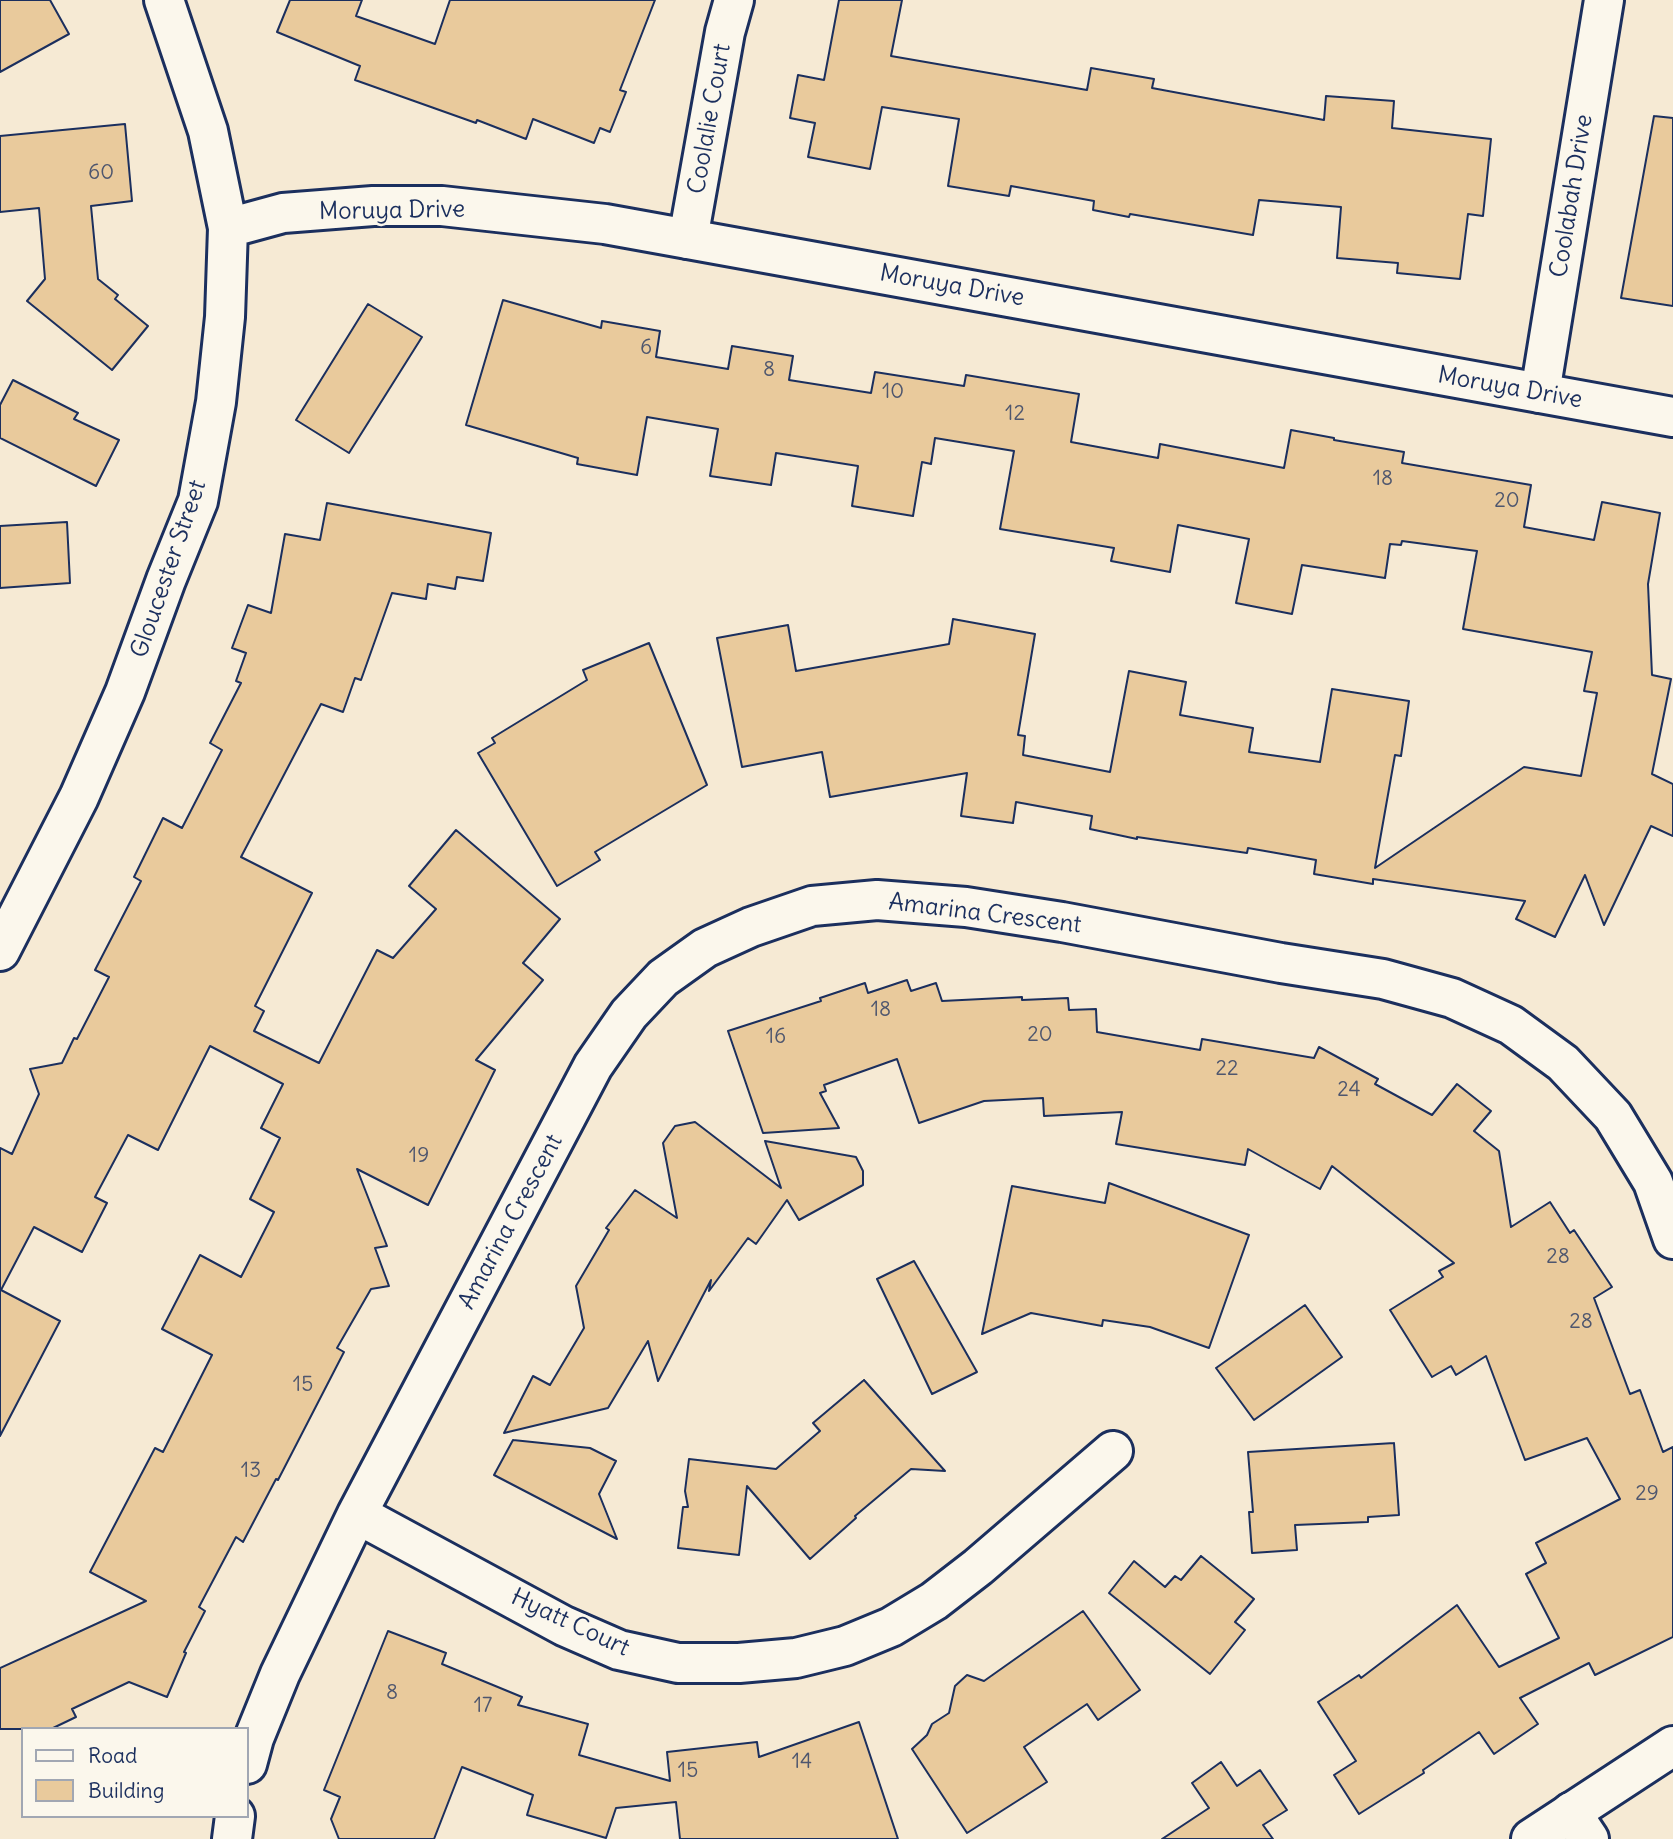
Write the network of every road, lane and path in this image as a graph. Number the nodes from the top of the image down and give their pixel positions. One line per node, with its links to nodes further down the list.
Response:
1 (164, 0): 4 (street, Gloucester Street)
2 (734, 0): 5 (street, Coolalie Court)
3 (1604, 0): 6 (street, Coolabah Drive)
4 (228, 228): 5 (street, Moruya Drive); 8 (street, Gloucester Street)
5 (688, 239): 6 (street, Moruya Drive)
6 (1540, 393): 7 (street, Moruya Drive)
7 (1673, 417)
8 (0, 951)
9 (1673, 1239): 11 (street, Amarina Crescent)
10 (1113, 1451): 11 (street, Hyatt Court)
11 (357, 1514): 13 (street, Amarina Crescent)
12 (1673, 1746): 15 (street)
13 (248, 1760)
14 (235, 1818): 16 (street)
15 (1580, 1826): 17 (street)
16 (232, 1839)
17 (1531, 1839)

